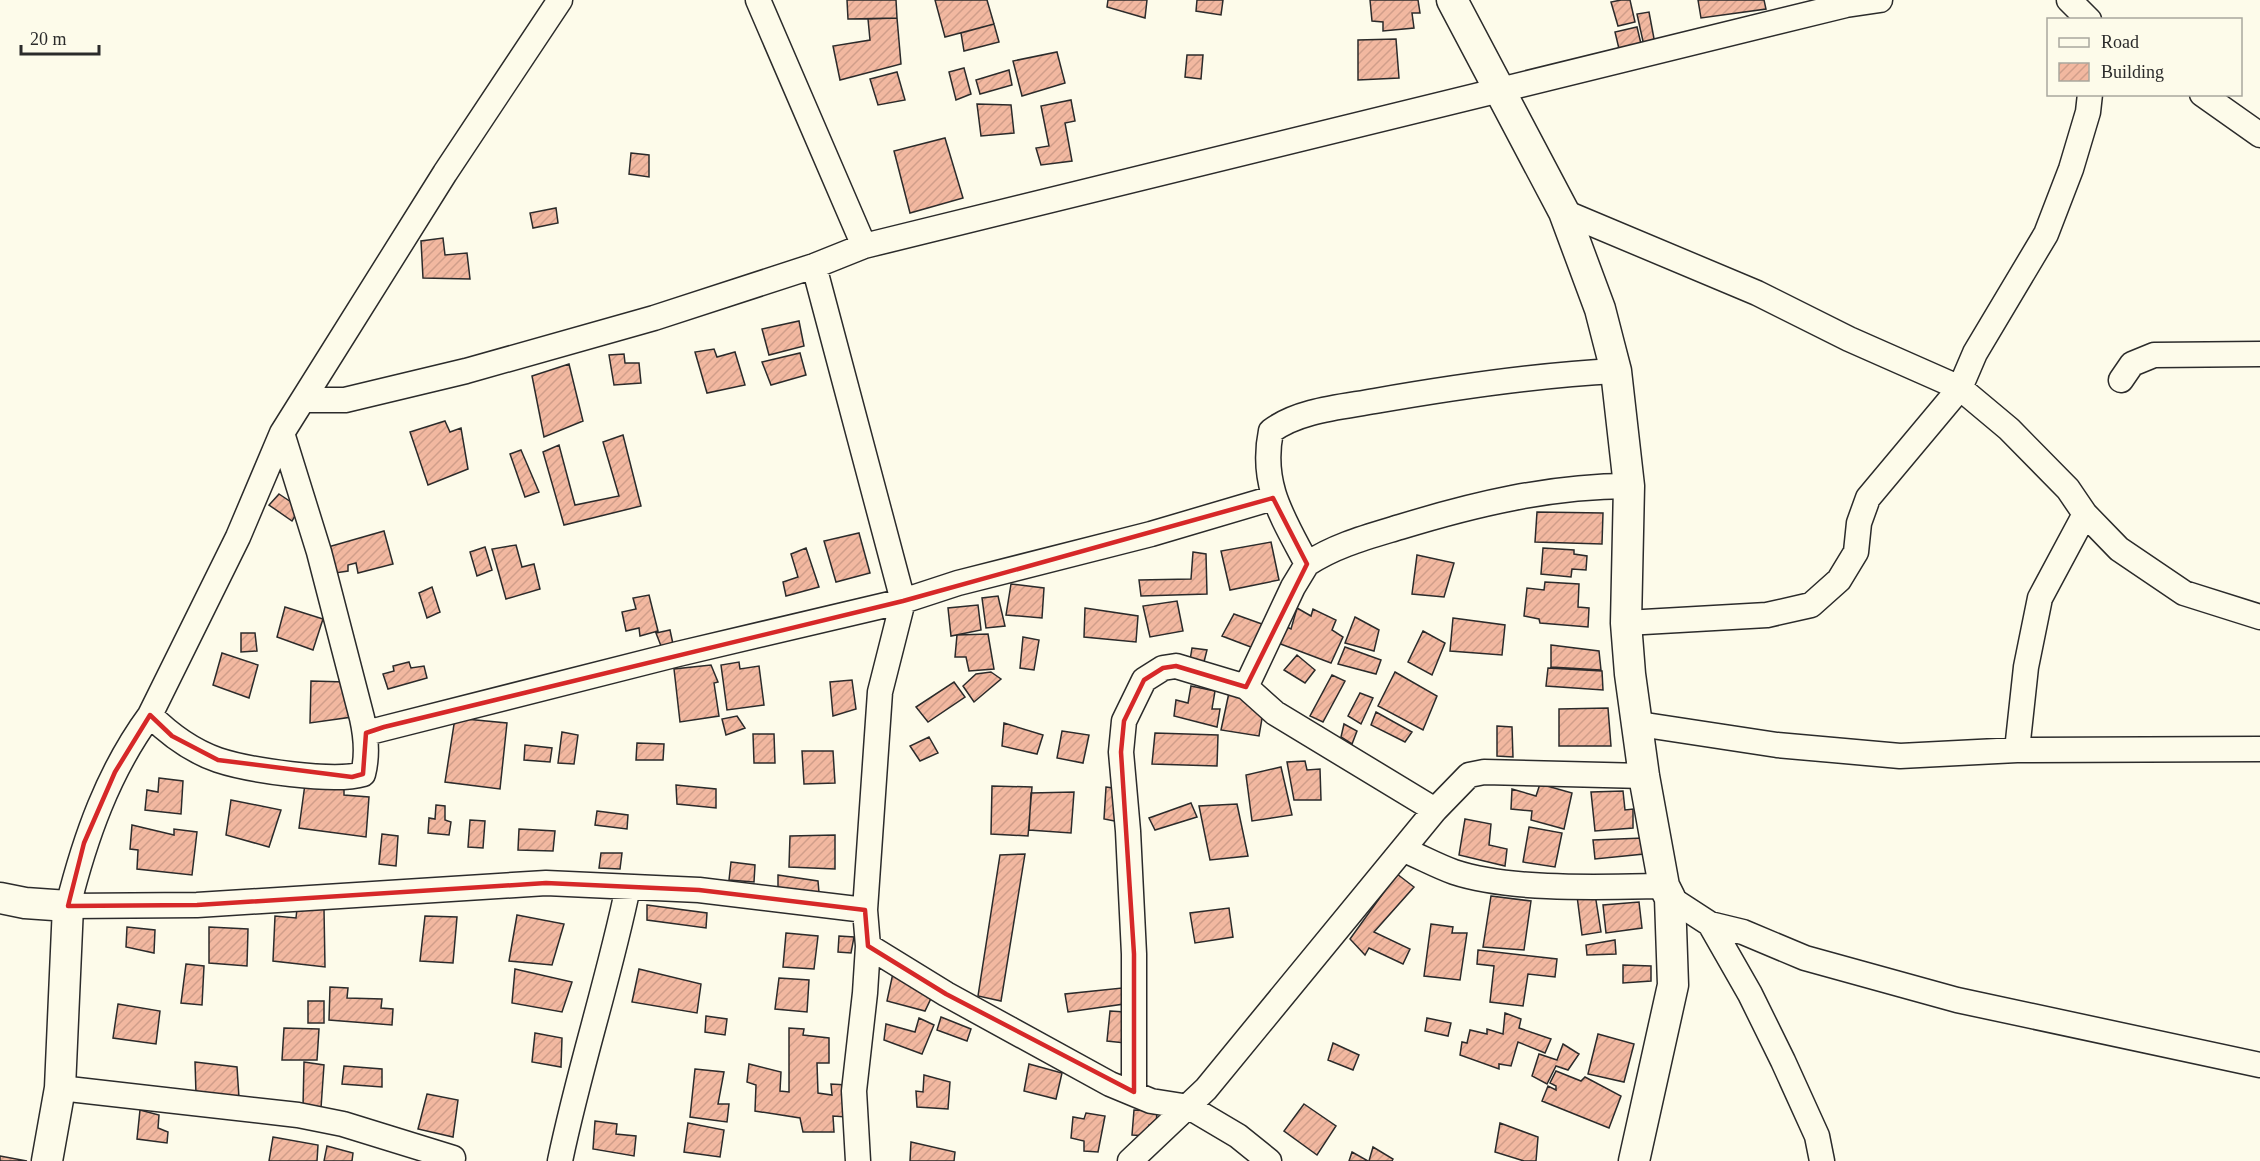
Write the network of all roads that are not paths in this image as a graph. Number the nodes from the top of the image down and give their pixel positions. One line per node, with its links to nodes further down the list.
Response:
1 (560, 0): 18 (street)
2 (758, 0): 12 (street)
3 (1452, 0): 7 (street)
4 (1880, 0): 7 (street)
5 (2069, 0): 6 (street)
6 (2087, 18)
7 (1498, 89): 11 (street); 12 (street)
8 (2090, 96): 17 (street)
9 (2205, 96): 10 (street)
10 (2260, 135)
11 (1564, 212): 15 (street); 17 (street)
12 (864, 246): 13 (street)
13 (814, 267): 18 (street); 24 (street)
14 (2260, 354): 16 (street)
15 (1616, 371): 20 (street); 21 (street)
16 (2121, 380)
17 (1960, 388): 22 (street); 26 (street)
18 (304, 400): 19 (street)
19 (282, 433): 28 (street); 30 (street)
20 (1629, 486): 23 (street); 26 (street)
21 (1273, 498): 23 (street); 24 (street)
22 (2085, 514): 25 (street); 31 (street)
23 (1306, 564): 27 (street)
24 (903, 601): 30 (street); 40 (street)
25 (2260, 618)
26 (1626, 623): 29 (street)
27 (1246, 687): 34 (street); 45 (street)
28 (150, 715): 30 (street); 39 (street)
29 (1639, 724): 31 (street); 33 (street)
30 (366, 734)
31 (2017, 750): 32 (street)
32 (2260, 750)
33 (1644, 776): 34 (street); 37 (street)
34 (1435, 810): 35 (street)
35 (1404, 849): 37 (street); 46 (street)
36 (628, 887): 39 (street); 40 (street); 49 (street)
37 (1667, 892): 41 (street); 53 (street)
38 (0, 898): 39 (street)
39 (68, 906): 44 (street)
40 (866, 910): 42 (street)
41 (1710, 924): 43 (street); 54 (street)
42 (868, 946): 45 (street); 50 (street)
43 (2260, 1065)
44 (60, 1088): 47 (street); 48 (street)
45 (1134, 1092): 46 (street)
46 (1189, 1107): 51 (street); 52 (street)
47 (453, 1158)
48 (47, 1161)
49 (560, 1161)
50 (858, 1161)
51 (1130, 1161)
52 (1269, 1161)
53 (1634, 1161)
54 (1822, 1161)

